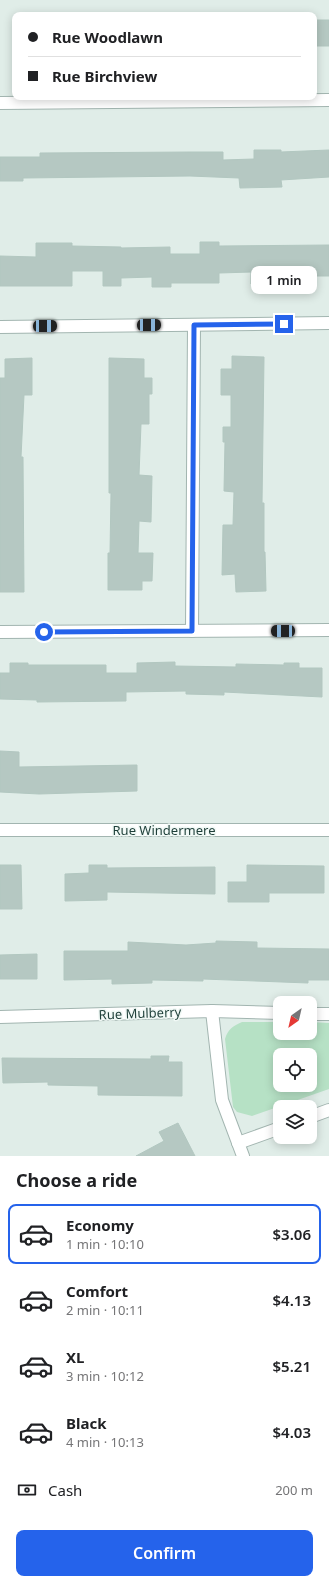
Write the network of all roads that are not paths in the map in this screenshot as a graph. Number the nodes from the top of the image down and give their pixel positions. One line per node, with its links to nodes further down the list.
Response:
1 (329, 100): 2 (street)
2 (0, 103)
3 (329, 323): 4 (street)
4 (194, 325): 5 (street); 7 (street)
5 (0, 327)
6 (329, 630): 7 (street)
7 (192, 631): 8 (street)
8 (0, 632)
9 (0, 830): 10 (street, Rue Windermere)
10 (329, 830)
11 (212, 1010): 12 (street, Rue Mulberry); 15 (street, Rue Mulberry); 19 (street)
12 (273, 1013)
13 (317, 1014): 14 (street)
14 (329, 1014)
15 (0, 1016)
16 (329, 1110): 17 (street)
17 (317, 1114)
18 (273, 1130): 19 (street)
19 (238, 1143): 20 (street)
20 (243, 1156)

